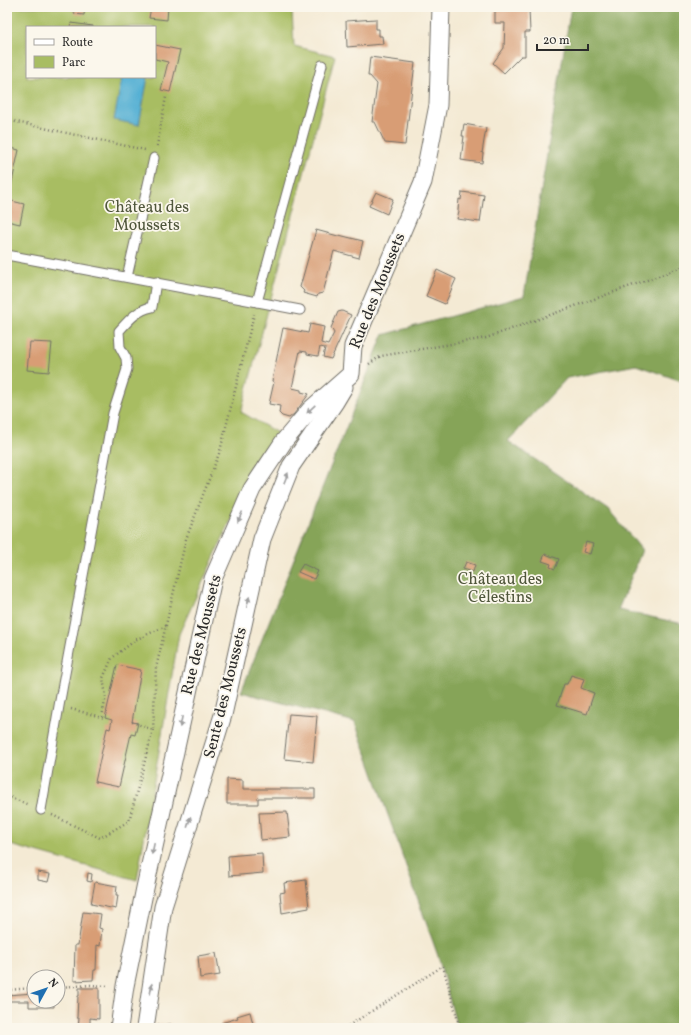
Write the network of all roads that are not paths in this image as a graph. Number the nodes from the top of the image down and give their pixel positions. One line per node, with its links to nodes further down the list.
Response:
1 (441, 7): 9 (street, Rue des Moussets)
2 (322, 66): 7 (lane)
3 (155, 155): 5 (lane)
4 (7, 254): 5 (lane)
5 (127, 277): 6 (lane)
6 (156, 282): 7 (lane); 10 (lane)
7 (257, 302): 8 (lane)
8 (300, 310)
9 (351, 374): 11 (street, Rue des Moussets, one-way to 11); 12 (street, Sente des Moussets, one-way to 9)
10 (41, 810)
11 (119, 1028)
12 (145, 1028)

